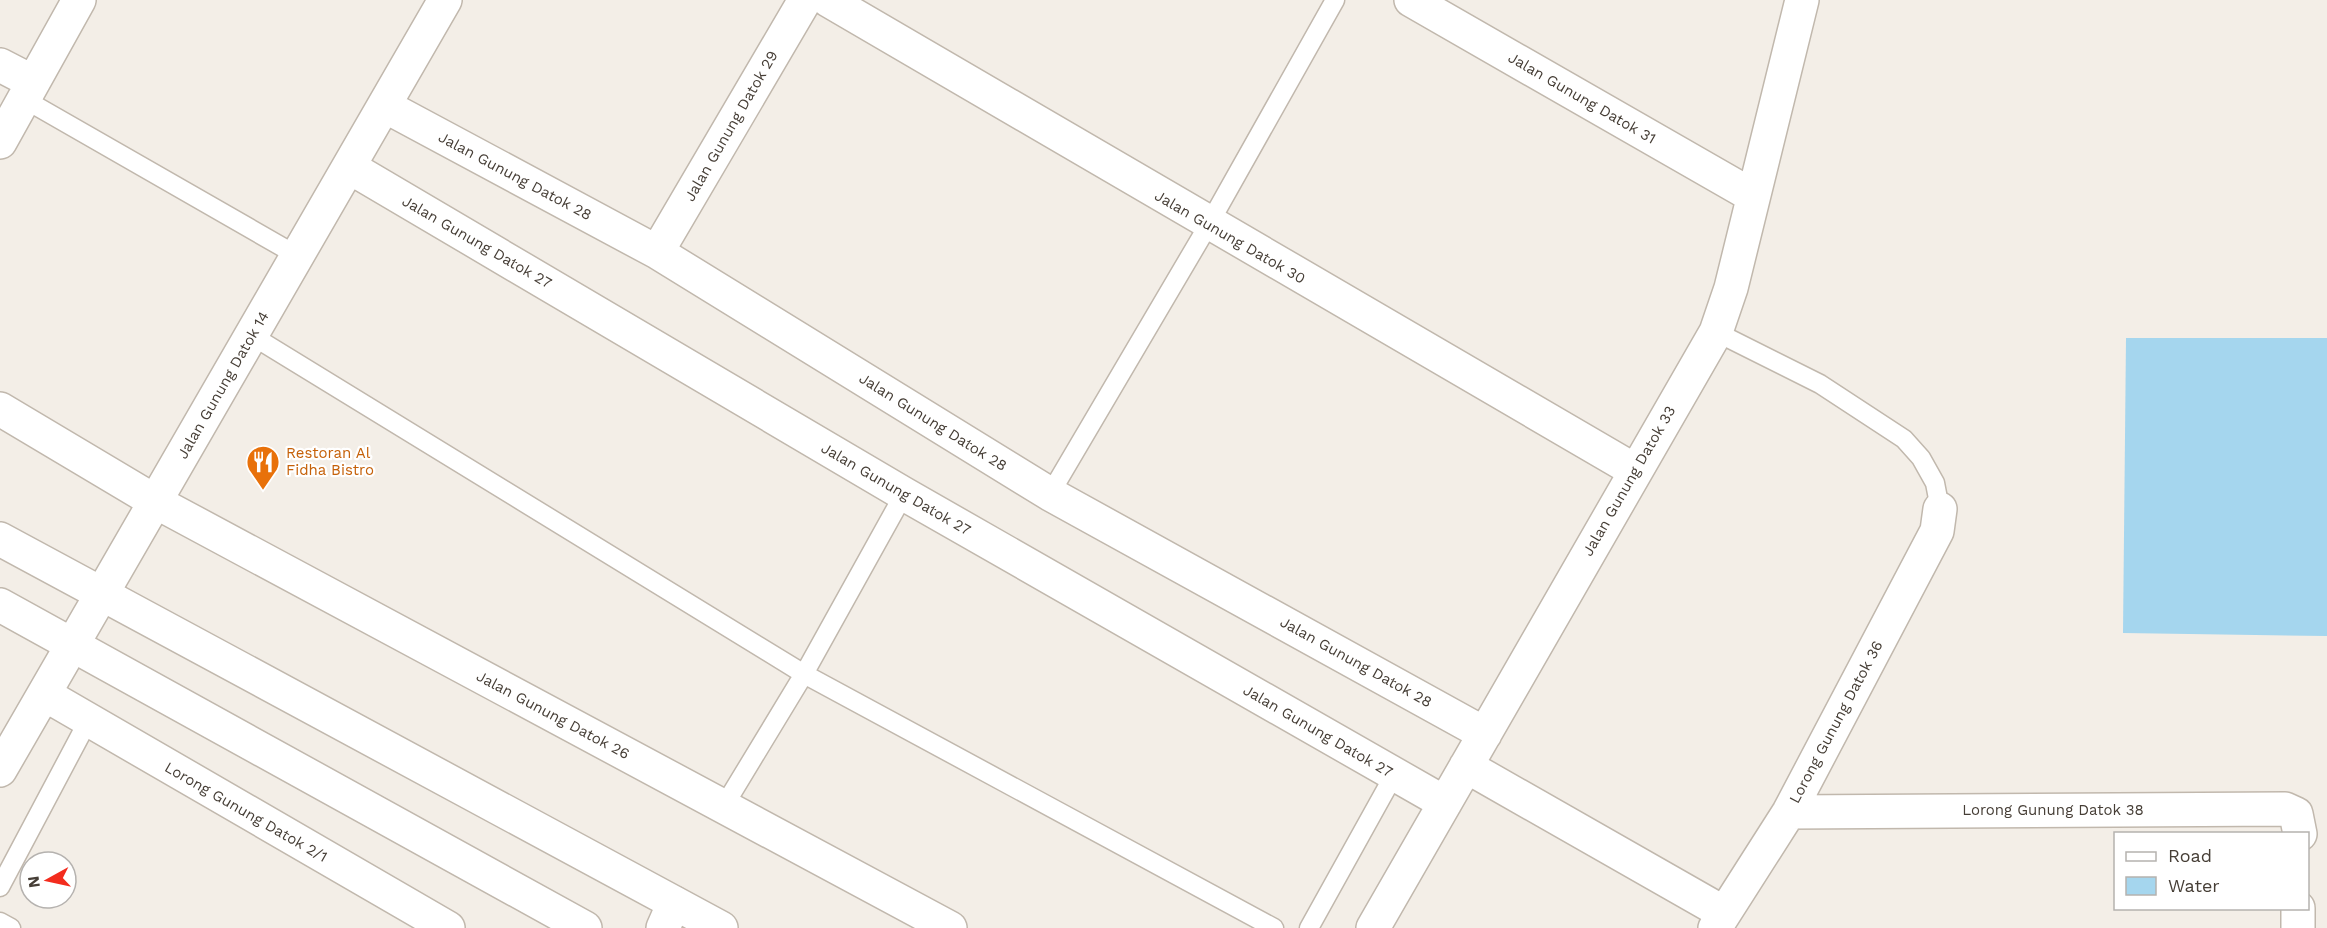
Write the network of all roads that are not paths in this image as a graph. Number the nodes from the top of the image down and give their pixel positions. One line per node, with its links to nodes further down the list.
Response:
1 (79, 0): 9 (street)
2 (445, 0): 10 (street, Jalan Gunung Datok 14)
3 (805, 0): 15 (street, Jalan Gunung Datok 29)
4 (828, 0): 14 (street, Jalan Gunung Datok 30)
5 (1335, 0): 14 (lane)
6 (1411, 0): 13 (street, Jalan Gunung Datok 31)
7 (1802, 0): 13 (street, Jalan Gunung Datok 33)
8 (0, 65): 9 (street)
9 (28, 91): 11 (street); 16 (lane)
10 (385, 106): 12 (street, Jalan Gunung Datok 14); 15 (street, Jalan Gunung Datok 28)
11 (0, 142)
12 (351, 168): 16 (street, Jalan Gunung Datok 14); 21 (street, Jalan Gunung Datok 27)
13 (1753, 196): 17 (street, Jalan Gunung Datok 33)
14 (1209, 225): 20 (street, Jalan Gunung Datok 30); 22 (lane)
15 (657, 252): 22 (street, Jalan Gunung Datok 28)
16 (298, 256): 18 (street, Jalan Gunung Datok 14)
17 (1716, 332): 20 (street, Jalan Gunung Datok 33); 24 (lane)
18 (251, 335): 23 (street, Jalan Gunung Datok 14); 29 (lane)
19 (0, 409): 23 (street, Jalan Gunung Datok 26)
20 (1634, 470): 32 (street, Jalan Gunung Datok 33)
21 (904, 494): 29 (lane); 35 (street, Jalan Gunung Datok 27)
22 (1050, 494): 32 (street, Jalan Gunung Datok 28)
23 (156, 502): 26 (street, Jalan Gunung Datok 14); 37 (street, Jalan Gunung Datok 26)
24 (1940, 509): 38 (street, Lorong Gunung Datok 36)
25 (0, 539): 26 (street)
26 (101, 593): 28 (street, Jalan Gunung Datok 14); 42 (street)
27 (0, 605): 28 (street)
28 (73, 644): 30 (street, Jalan Gunung Datok 14); 47 (street)
29 (804, 674): 37 (lane); 50 (lane)
30 (44, 694): 31 (street, Lorong Gunung Datok 2/1); 34 (street, Jalan Gunung Datok 14)
31 (88, 720): 40 (lane); 46 (street, Lorong Gunung Datok 2/1)
32 (1485, 734): 33 (street, Jalan Gunung Datok 33)
33 (1466, 766): 36 (street, Jalan Gunung Datok 33); 43 (street)
34 (0, 770)
35 (1395, 775): 36 (street, Jalan Gunung Datok 27); 51 (lane)
36 (1445, 803): 52 (street, Jalan Gunung Datok 33)
37 (724, 806): 49 (street, Jalan Gunung Datok 26)
38 (1788, 812): 39 (street, Lorong Gunung Datok 38); 43 (street, Lorong Gunung Datok 36)
39 (2300, 832)
40 (0, 887)
41 (2298, 910): 53 (street)
42 (669, 915): 48 (street)
43 (1720, 921)
44 (0, 922): 45 (lane)
45 (11, 928)
46 (448, 928)
47 (585, 928)
48 (721, 928)
49 (950, 928)
50 (1274, 928)
51 (1309, 928)
52 (1373, 928)
53 (2298, 928)

